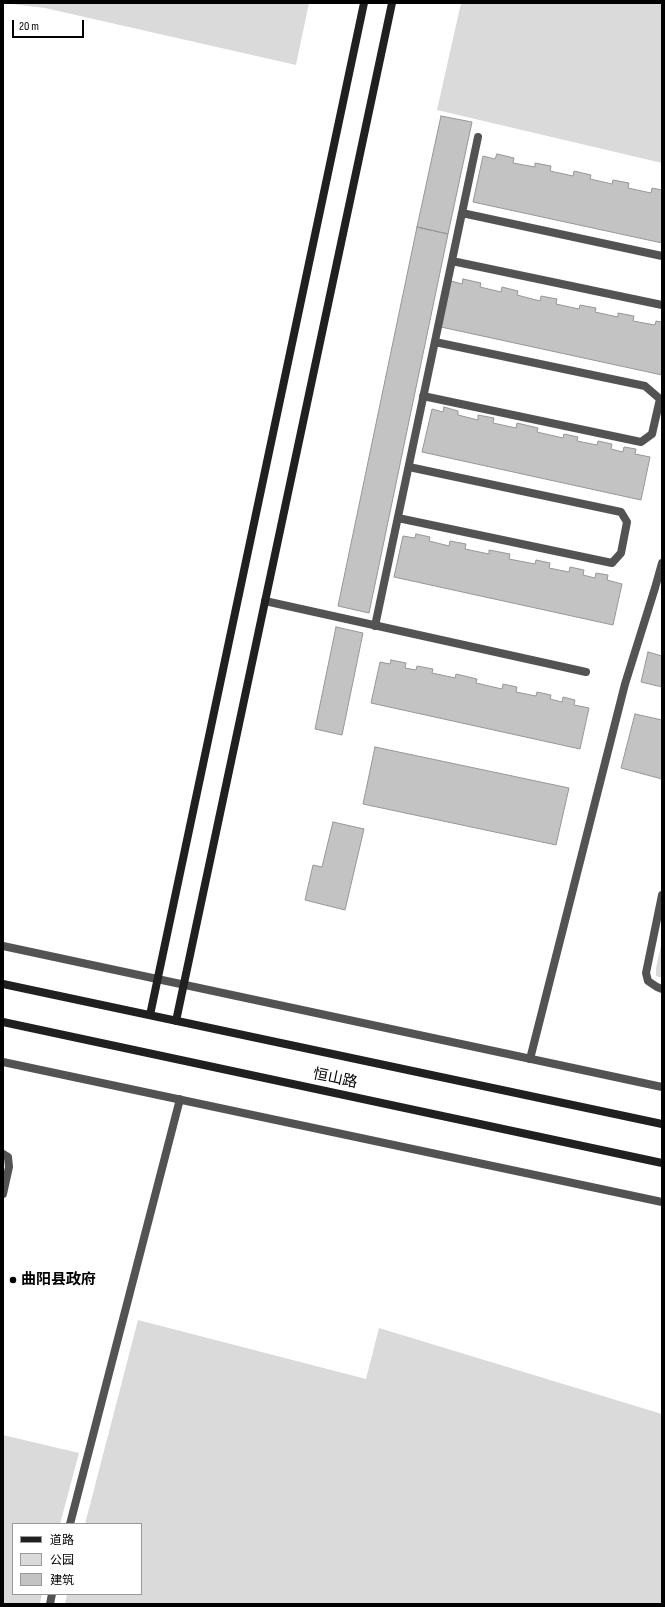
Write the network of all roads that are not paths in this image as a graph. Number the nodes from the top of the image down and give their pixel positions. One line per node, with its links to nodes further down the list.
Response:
1 (364, 3): 18 (street)
2 (392, 3): 13 (street)
3 (478, 137): 4 (street)
4 (462, 214): 5 (street); 6 (street)
5 (662, 256)
6 (452, 261): 7 (street); 8 (street)
7 (662, 305)
8 (435, 342): 9 (street); 9 (street)
9 (423, 396): 10 (street)
10 (408, 467): 11 (street); 11 (street)
11 (398, 518): 14 (street)
12 (661, 569): 25 (street)
13 (265, 601): 14 (street); 20 (street)
14 (375, 626): 15 (street)
15 (586, 672)
16 (662, 896): 21 (street)
17 (3, 946): 18 (street)
18 (157, 979): 20 (street); 22 (street)
19 (3, 984): 22 (street, 恒山路)
20 (184, 985): 23 (street); 25 (street)
21 (662, 989)
22 (150, 1015): 23 (street, 恒山路)
23 (176, 1021): 29 (street, 恒山路)
24 (3, 1022): 31 (street, 恒山路)
25 (530, 1059): 27 (street)
26 (3, 1062): 28 (street)
27 (662, 1087)
28 (180, 1100): 33 (street); 34 (street)
29 (662, 1124)
30 (3, 1154): 32 (street)
31 (662, 1163)
32 (3, 1194)
33 (662, 1202)
34 (70, 1523)

